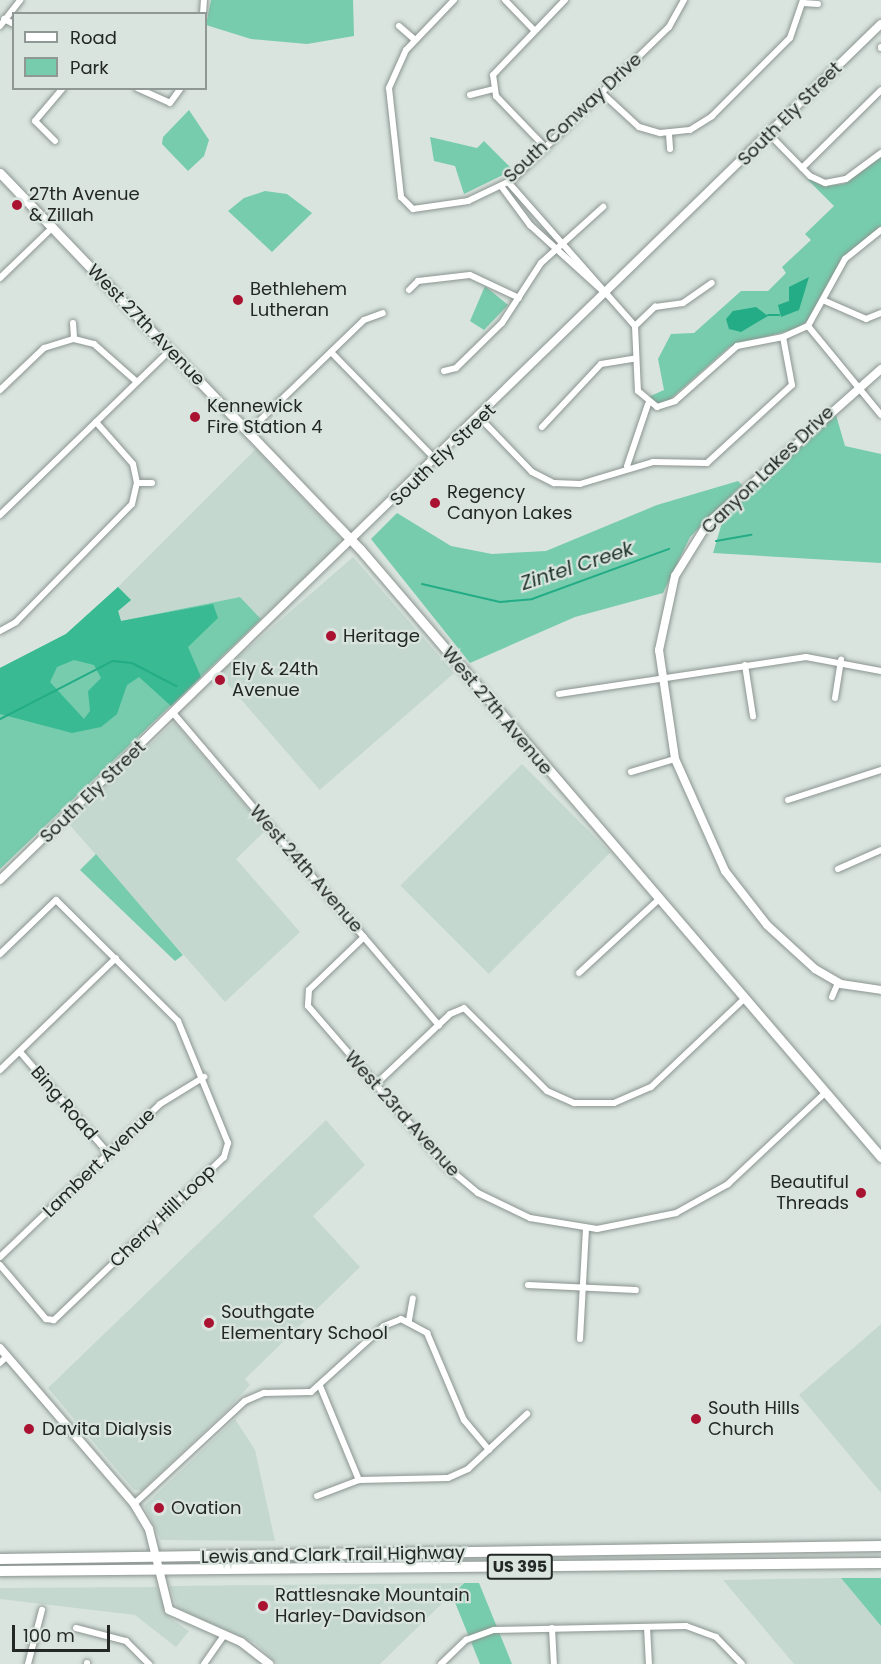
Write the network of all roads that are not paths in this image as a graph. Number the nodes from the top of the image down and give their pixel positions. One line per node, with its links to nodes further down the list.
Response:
1 (20, 0): 8 (street)
2 (454, 0): 14 (street)
3 (504, 0): 13 (street)
4 (565, 0): 13 (street)
5 (684, 0): 21 (street, South Conway Drive)
6 (803, 2): 7 (street); 23 (street)
7 (818, 4)
8 (4, 19): 9 (street); 11 (street)
9 (12, 23)
10 (881, 24): 24 (street, South Ely Street)
11 (0, 26)
12 (399, 26): 14 (street)
13 (534, 30): 16 (street)
14 (414, 39): 32 (street, South Conway Drive)
15 (599, 83): 21 (street)
16 (494, 89): 22 (street); 26 (street)
17 (61, 90): 25 (street)
18 (141, 90): 19 (street)
19 (180, 90)
20 (881, 90): 29 (street)
21 (604, 91): 23 (street); 26 (street, South Conway Drive)
22 (470, 95)
23 (669, 134): 27 (street)
24 (769, 134): 29 (street); 41 (street, South Ely Street)
25 (55, 141)
26 (546, 148): 31 (street, South Conway Drive)
27 (670, 149)
28 (881, 153): 29 (street)
29 (802, 168)
30 (0, 174): 34 (main road, West 27th Avenue)
31 (508, 182): 32 (street, South Conway Drive); 36 (street)
32 (501, 186): 37 (street)
33 (603, 207): 36 (street)
34 (52, 227): 38 (street); 51 (main road, West 27th Avenue)
35 (881, 230): 43 (street)
36 (561, 243): 37 (street); 41 (street)
37 (555, 249): 41 (street); 42 (street)
38 (0, 278)
39 (712, 283): 47 (street)
40 (410, 290): 42 (street)
41 (606, 295): 47 (street); 61 (street, South Ely Street)
42 (519, 298): 55 (street)
43 (825, 301): 45 (street); 48 (street)
44 (382, 313): 52 (street)
45 (881, 313)
46 (73, 324): 50 (street)
47 (635, 326): 53 (street)
48 (808, 326): 49 (street); 57 (street)
49 (783, 338): 59 (street); 66 (street)
50 (74, 339): 56 (street); 58 (street)
51 (171, 349): 56 (street); 64 (main road, West 27th Avenue)
52 (331, 352): 64 (street); 65 (street)
53 (634, 359): 59 (street); 63 (street)
54 (881, 369): 57 (street, Canyon Lakes Drive)
55 (444, 371)
56 (137, 382): 62 (street)
57 (858, 386): 60 (street); 75 (street, Canyon Lakes Drive)
58 (0, 390)
59 (648, 404): 66 (street)
60 (881, 415)
61 (480, 418): 65 (street, South Ely Street); 66 (street)
62 (96, 422): 67 (street); 69 (street)
63 (542, 427)
64 (249, 431): 70 (main road, West 27th Avenue)
65 (437, 460): 70 (street, South Ely Street)
66 (627, 466)
67 (137, 483): 68 (street); 71 (street)
68 (152, 483)
69 (0, 515)
70 (353, 542): 78 (street, South Ely Street); 87 (main road, West 27th Avenue)
71 (0, 631)
72 (841, 659): 73 (street); 74 (street); 77 (street)
73 (745, 665): 75 (street); 79 (street)
74 (881, 670)
75 (660, 679): 76 (street); 80 (street, Canyon Lakes Drive)
76 (560, 694)
77 (835, 698)
78 (174, 714): 86 (street, South Ely Street); 88 (street, West 24th Avenue)
79 (753, 716)
80 (675, 759): 82 (street); 92 (street, Canyon Lakes Drive)
81 (881, 770): 83 (street)
82 (631, 772)
83 (788, 800)
84 (881, 850): 85 (street)
85 (838, 869)
86 (0, 880)
87 (658, 900): 91 (street); 95 (main road, West 27th Avenue)
88 (364, 937): 96 (street, West 24th Avenue); 100 (street, West 23rd Avenue)
89 (0, 954): 90 (street, Cherry Hill Loop)
90 (116, 958): 97 (street); 99 (street, Cherry Hill Loop)
91 (579, 973)
92 (838, 983): 93 (street, Canyon Lakes Drive); 94 (street)
93 (881, 990)
94 (832, 997)
95 (743, 1000): 96 (street); 101 (main road, West 27th Avenue)
96 (439, 1025): 100 (street)
97 (20, 1052): 98 (street); 102 (street, Bing Road)
98 (0, 1070)
99 (204, 1077): 102 (street, Lambert Avenue); 106 (street, Cherry Hill Loop)
100 (375, 1085): 104 (street, West 23rd Avenue)
101 (824, 1094): 103 (main road, West 27th Avenue); 104 (street, West 23rd Avenue)
102 (109, 1154): 105 (street, Lambert Avenue)
103 (881, 1157)
104 (586, 1228): 108 (street)
105 (0, 1257)
106 (0, 1265)
107 (528, 1285): 108 (street)
108 (583, 1287): 109 (street); 112 (street)
109 (636, 1290)
110 (414, 1298): 111 (street)
111 (409, 1320): 116 (street); 118 (street)
112 (580, 1339)
113 (0, 1348): 114 (street)
114 (7, 1356): 115 (street); 121 (street)
115 (0, 1363)
116 (320, 1386): 119 (street); 121 (street)
117 (527, 1414): 118 (street)
118 (489, 1450): 119 (street)
119 (359, 1480): 120 (street)
120 (317, 1496)
121 (134, 1504): 123 (street)
122 (881, 1546): 123 (highway, Lewis and Clark Trail Highway / US 395)
123 (156, 1557): 124 (highway, Lewis and Clark Trail Highway / US 395); 126 (street)
124 (0, 1559)
125 (881, 1563): 126 (highway, Lewis and Clark Trail Highway / US 395)
126 (158, 1570): 127 (highway, Lewis and Clark Trail Highway / US 395); 132 (street)
127 (0, 1571)
128 (42, 1610): 133 (street)
129 (646, 1627): 131 (street); 139 (street); 140 (street)
130 (76, 1628): 134 (street)
131 (552, 1628): 137 (street); 138 (street)
132 (224, 1635): 135 (street); 136 (street)
133 (28, 1664)
134 (149, 1664)
135 (204, 1664)
136 (269, 1664)
137 (441, 1664)
138 (554, 1664)
139 (649, 1664)
140 (742, 1664)

